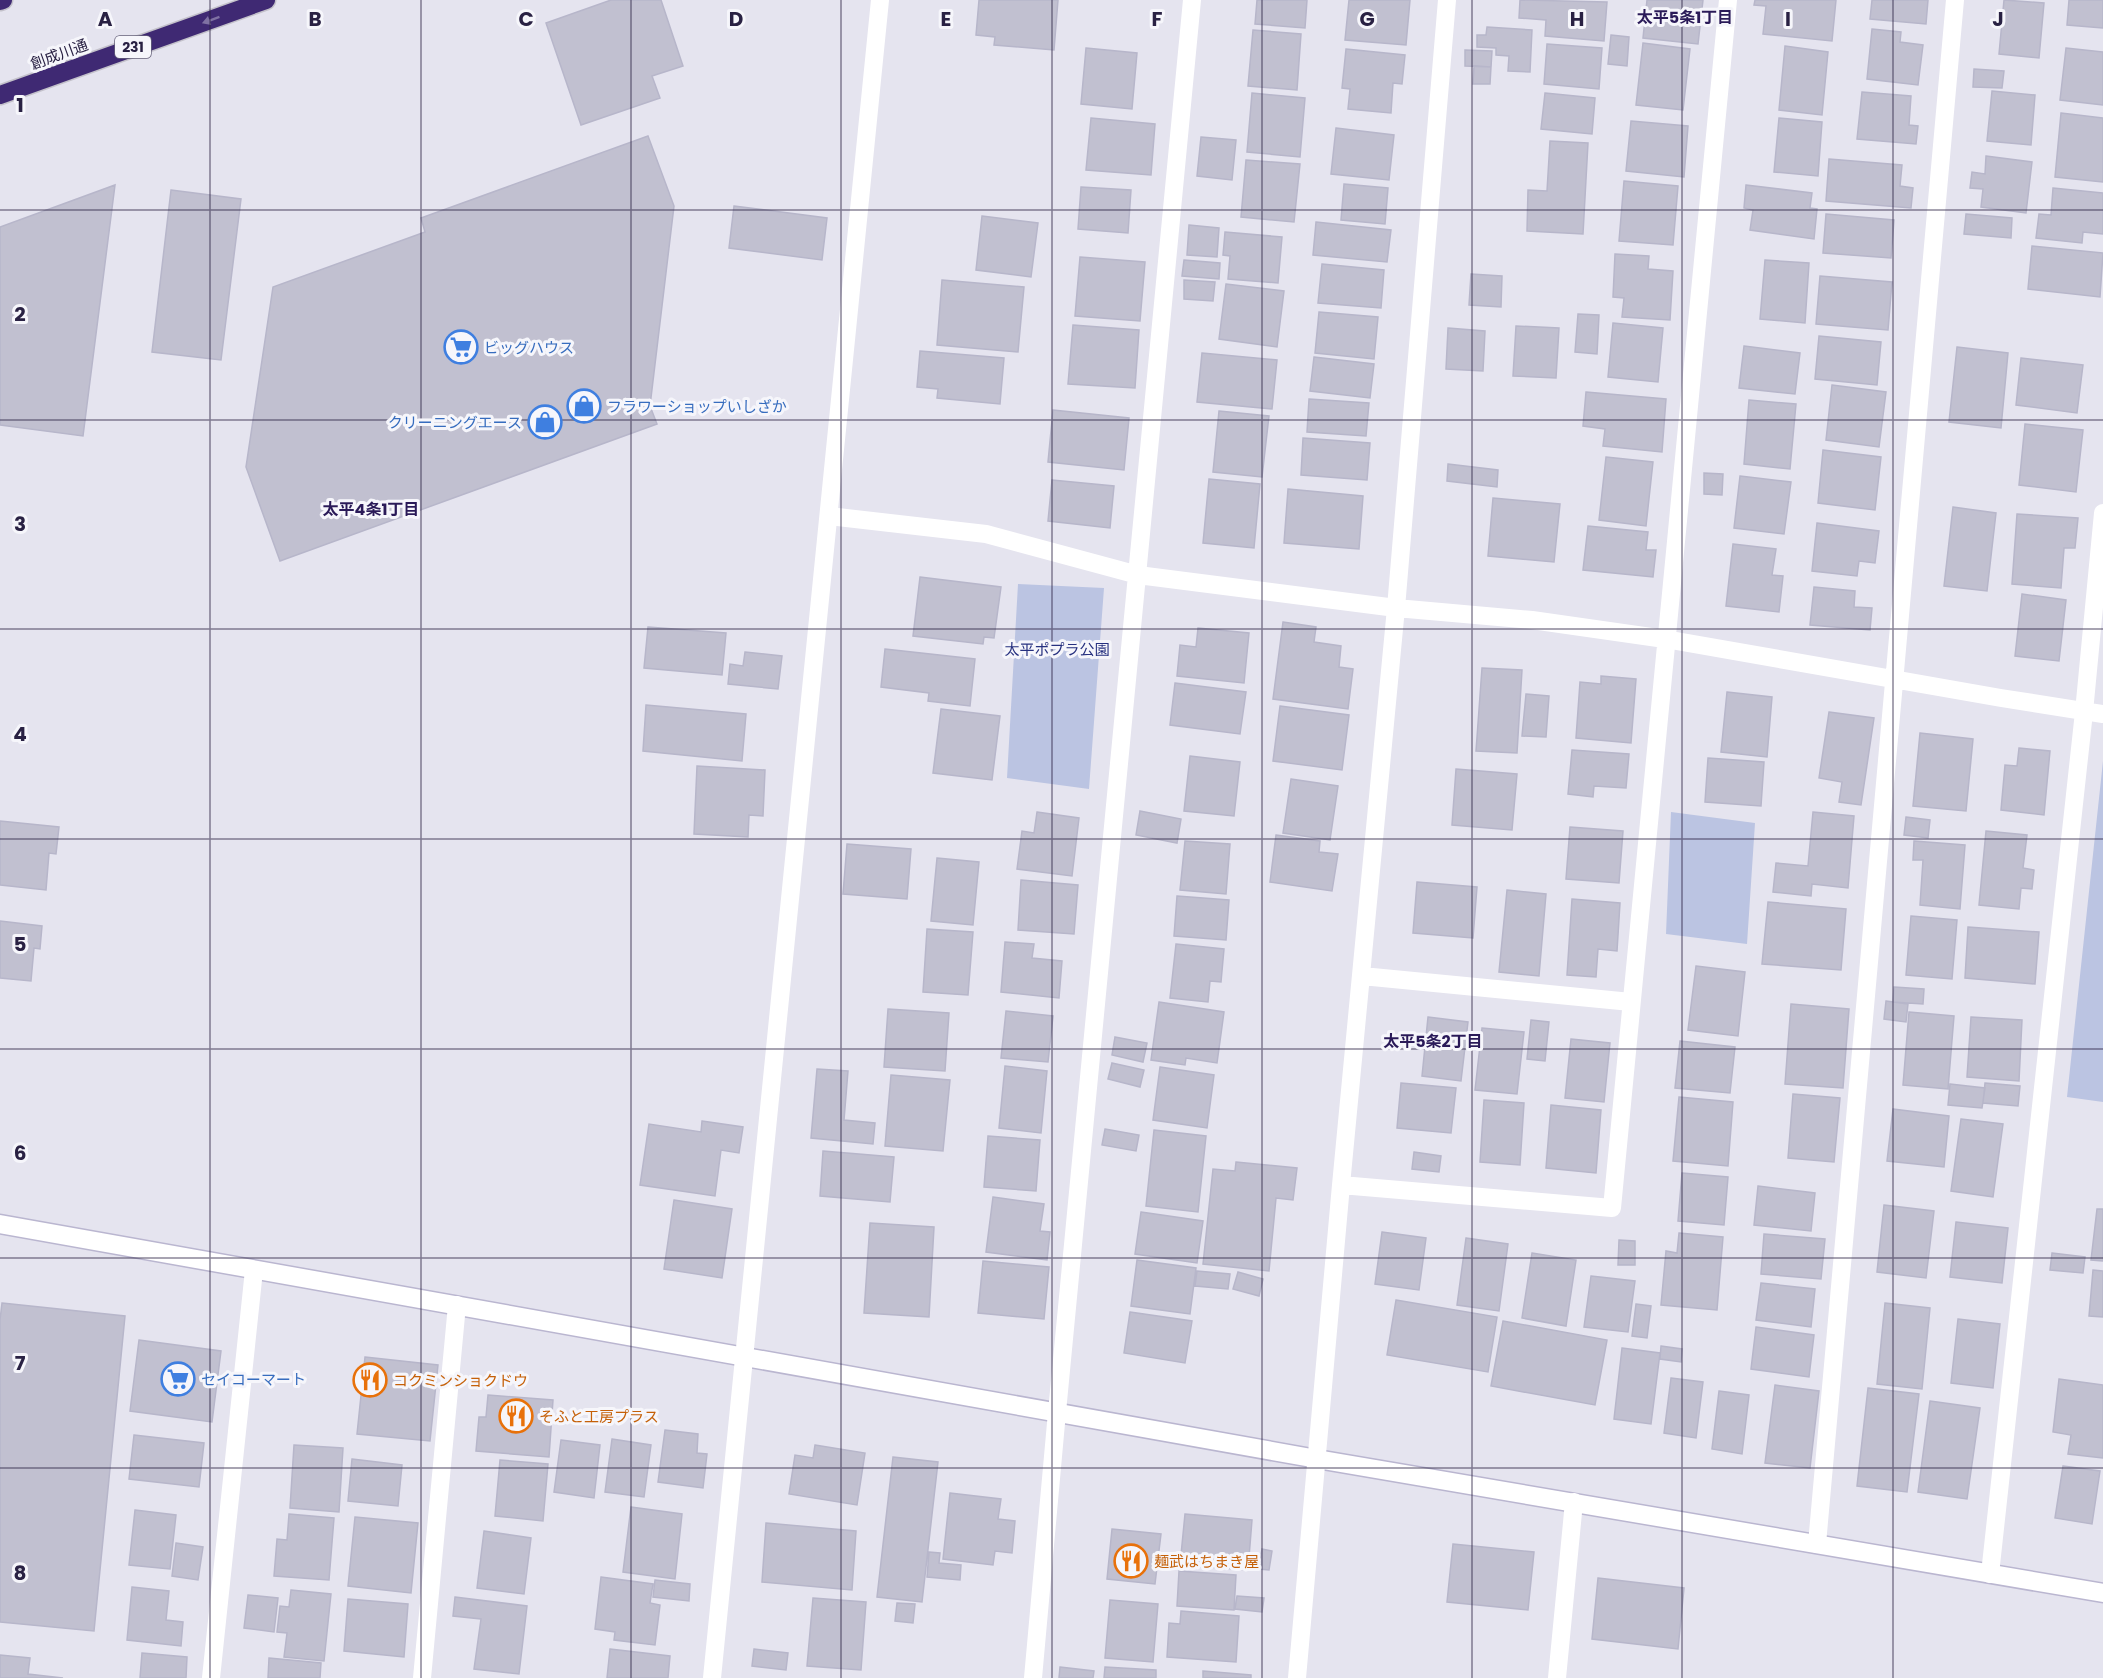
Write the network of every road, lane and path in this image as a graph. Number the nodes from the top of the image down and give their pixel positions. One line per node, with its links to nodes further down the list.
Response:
1 (266, 0): 7 (highway, 創成川通 / 231, one-way to 7)
2 (880, 0): 9 (street)
3 (1192, 0): 10 (street)
4 (1447, 0): 11 (street)
5 (1728, 0): 12 (street)
6 (1955, 0): 13 (street)
7 (0, 94)
8 (2103, 513): 14 (street)
9 (828, 516): 10 (street); 22 (street)
10 (1138, 575): 11 (street); 23 (street)
11 (1396, 608): 12 (street); 16 (street)
12 (1665, 639): 13 (street); 17 (street)
13 (1893, 680): 14 (street); 26 (street)
14 (2084, 712): 15 (street); 27 (street)
15 (2103, 714)
16 (1362, 976): 17 (street); 18 (street)
17 (1631, 1002): 18 (street)
18 (1341, 1185): 24 (street)
19 (0, 1224): 20 (street)
20 (254, 1270): 21 (street); 29 (street)
21 (457, 1305): 22 (street); 30 (street)
22 (743, 1356): 23 (street); 31 (street)
23 (1057, 1412): 24 (street); 32 (street)
24 (1317, 1459): 25 (street); 33 (street)
25 (1574, 1502): 26 (street); 34 (street)
26 (1817, 1544): 27 (street)
27 (1990, 1574): 28 (street)
28 (2103, 1593)
29 (211, 1678)
30 (422, 1678)
31 (712, 1678)
32 (1033, 1678)
33 (1297, 1678)
34 (1557, 1678)

